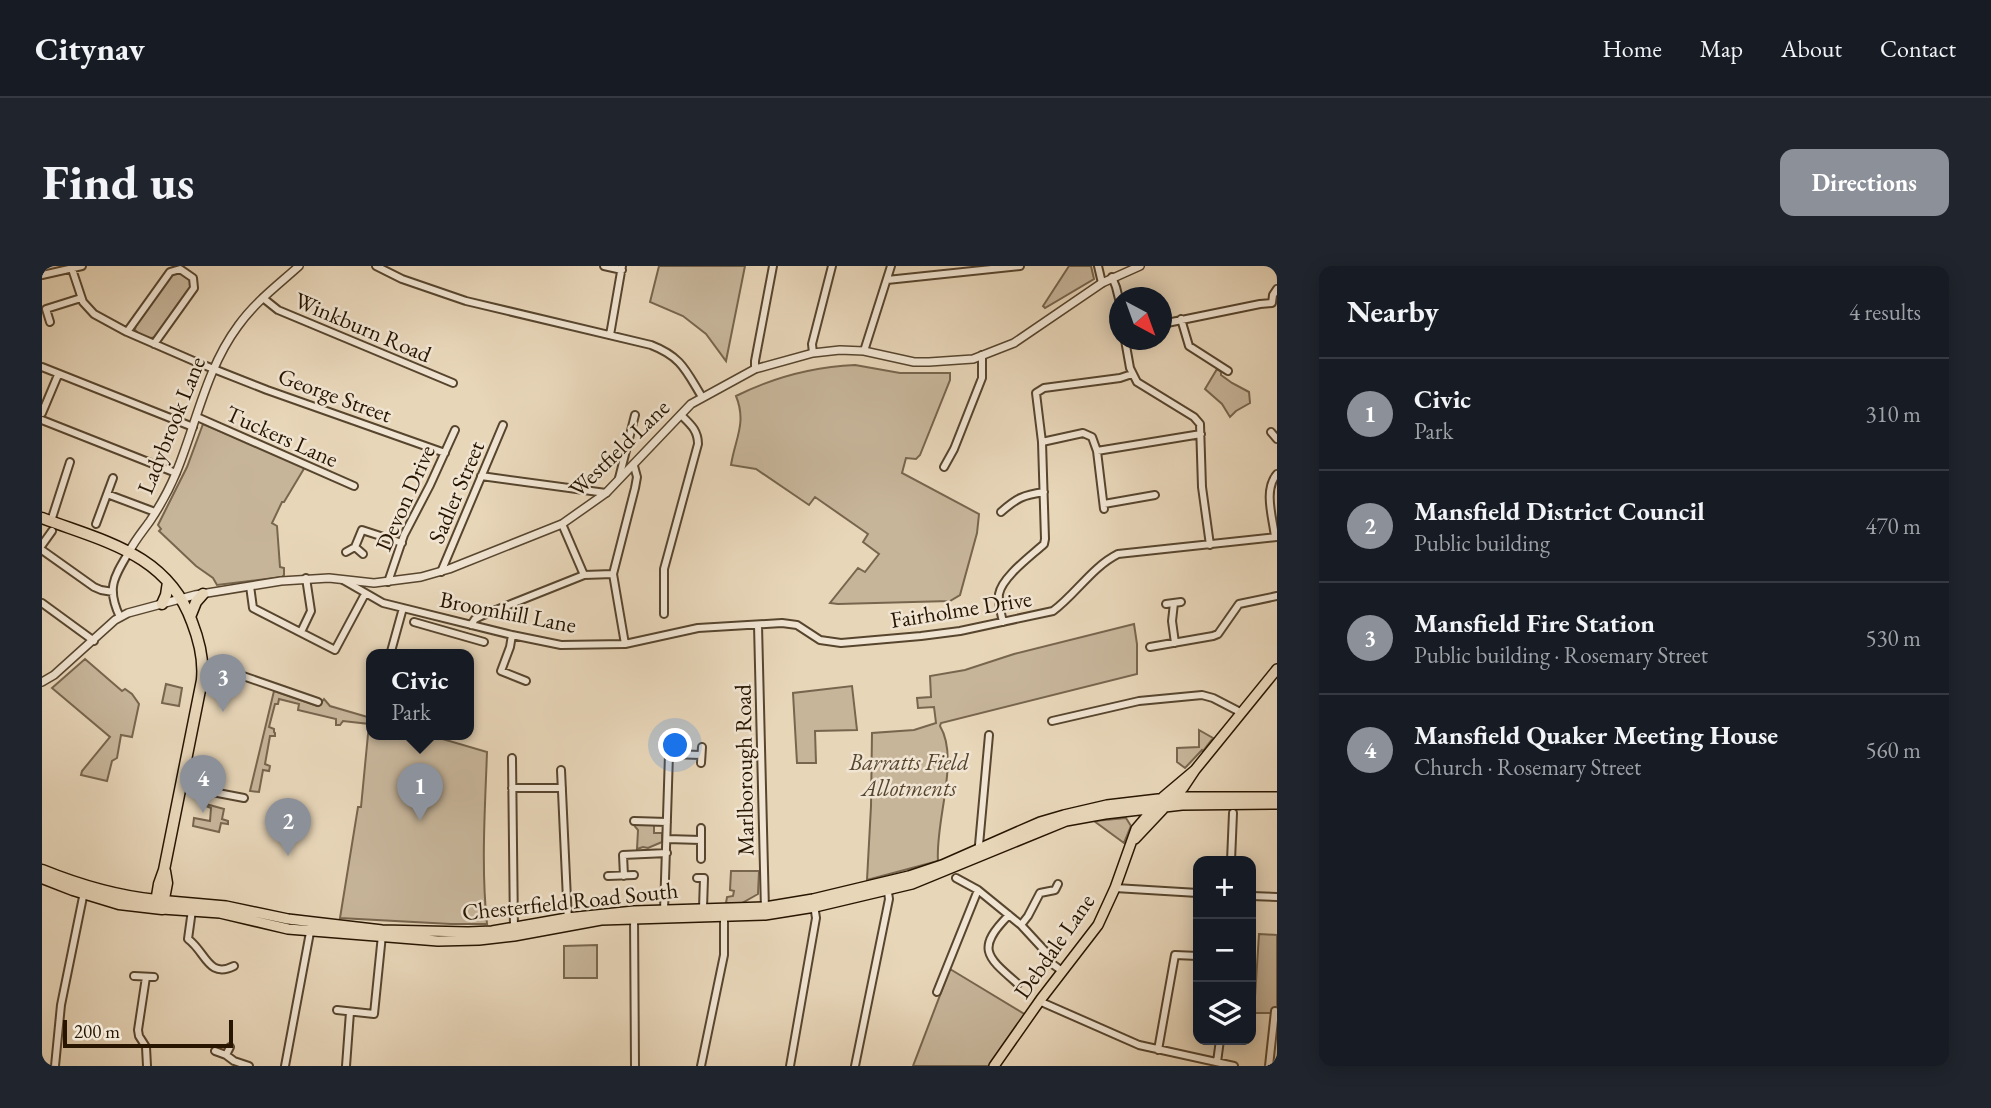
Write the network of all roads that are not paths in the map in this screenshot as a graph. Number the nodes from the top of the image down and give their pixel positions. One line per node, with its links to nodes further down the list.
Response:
1 (82, 266): 12 (street)
2 (299, 266): 23 (street, Ladybrook Lane)
3 (376, 266): 16 (street)
4 (402, 266): 16 (street)
5 (604, 266): 14 (street)
6 (773, 266): 36 (street)
7 (832, 266): 32 (street)
8 (891, 266): 18 (street)
9 (1020, 266): 13 (street)
10 (1098, 266): 19 (street)
11 (1140, 266): 17 (street, Westfield Lane)
12 (71, 267): 15 (street); 22 (street)
13 (994, 267): 18 (street)
14 (622, 268): 28 (street)
15 (42, 275)
16 (397, 276): 28 (street)
17 (1112, 277): 19 (street, Westfield Lane); 20 (street)
18 (887, 280): 31 (street)
19 (1102, 283): 33 (street, Westfield Lane)
20 (1116, 287)
21 (1277, 289): 24 (street)
22 (81, 298): 26 (street); 27 (street, George Street)
23 (263, 298): 35 (street, Ladybrook Lane); 40 (street, Winkburn Road)
24 (1181, 319): 25 (street); 37 (street)
25 (1172, 321)
26 (50, 322)
27 (127, 332): 29 (street, George Street); 29 (street)
28 (610, 335): 41 (street)
29 (154, 344): 35 (street, George Street)
30 (1127, 350): 39 (street)
31 (864, 351): 32 (street, Westfield Lane); 33 (street, Westfield Lane)
32 (813, 353): 36 (street, Westfield Lane)
33 (982, 355): 58 (street)
34 (42, 367): 38 (street)
35 (214, 369): 45 (street, Ladybrook Lane); 55 (street, George Street)
36 (755, 369): 41 (street, Westfield Lane)
37 (1228, 371)
38 (58, 374): 42 (street); 48 (street)
39 (1132, 374): 51 (street); 53 (street)
40 (453, 383)
41 (702, 397): 44 (street, Westfield Lane)
42 (42, 414)
43 (635, 415): 63 (street)
44 (681, 415): 57 (street, Westfield Lane); 103 (street)
45 (197, 417): 48 (street, Ladybrook Lane); 64 (street, Tuckers Lane)
46 (42, 419): 59 (street)
47 (503, 425): 61 (street, Sadler Street)
48 (193, 427): 59 (street, Ladybrook Lane)
49 (455, 430): 55 (street, Devon Drive)
50 (1271, 432): 52 (street)
51 (1201, 433): 54 (street); 79 (street)
52 (1277, 439)
53 (1042, 442): 54 (street); 65 (street)
54 (1097, 451): 68 (street)
55 (445, 453): 77 (street, Devon Drive)
56 (70, 462): 72 (street)
57 (634, 466): 63 (street, Westfield Lane); 86 (street)
58 (944, 467)
59 (176, 473): 69 (street, Ladybrook Lane)
60 (1277, 474): 76 (street)
61 (481, 476): 66 (street); 85 (street, Sadler Street)
62 (113, 478): 67 (street)
63 (619, 481): 66 (street, Westfield Lane)
64 (354, 486)
65 (1044, 492): 70 (street); 108 (street)
66 (606, 493): 74 (street, Westfield Lane)
67 (107, 494): 69 (street); 73 (street)
68 (1155, 495)
69 (155, 512): 82 (street, Ladybrook Lane)
70 (1001, 512)
71 (359, 522): 75 (street)
72 (48, 523): 78 (street); 82 (highway)
73 (96, 524)
74 (562, 524): 85 (street, Westfield Lane); 87 (street)
75 (362, 530): 77 (street); 80 (street)
76 (1276, 537): 79 (street, Fairholme Drive)
77 (402, 543): 91 (street, Devon Drive)
78 (42, 545)
79 (1210, 545): 108 (street, Fairholme Drive)
80 (355, 547): 83 (street); 84 (street)
81 (42, 550): 94 (street)
82 (129, 552): 90 (highway); 94 (street, Ladybrook Lane)
83 (346, 552)
84 (363, 554)
85 (441, 572): 91 (street, Westfield Lane)
86 (613, 574): 87 (street); 118 (street)
87 (584, 575): 110 (street)
88 (306, 578): 89 (street, Westfield Lane); 93 (street, Westfield Lane); 112 (street)
89 (341, 579): 92 (street, Westfield Lane); 96 (street, Broomhill Lane)
90 (168, 582): 98 (highway); 101 (highway)
91 (388, 582): 92 (street, Westfield Lane)
92 (374, 583): 96 (street)
93 (250, 586): 95 (street, Westfield Lane); 112 (street)
94 (113, 592): 105 (street)
95 (203, 594): 98 (street, Westfield Lane); 106 (highway)
96 (368, 596): 102 (street, Broomhill Lane); 112 (street)
97 (1277, 596): 117 (street)
98 (181, 598): 101 (street, Westfield Lane); 106 (highway)
99 (42, 603): 115 (street)
100 (1174, 603): 117 (street)
101 (162, 604): 105 (street, Westfield Lane)
102 (403, 608): 104 (street, Broomhill Lane); 120 (street)
103 (664, 614)
104 (436, 616): 110 (street, Broomhill Lane); 111 (street)
105 (120, 617): 115 (street, Westfield Lane)
106 (190, 617): 121 (highway)
107 (414, 622): 111 (street)
108 (1003, 622): 109 (street, Fairholme Drive)
109 (758, 625): 118 (street, Broomhill Lane); 178 (street, Marlborough Road)
110 (475, 626): 113 (street, Broomhill Lane); 114 (street)
111 (433, 627): 114 (street)
112 (300, 632)
113 (512, 635): 118 (street, Broomhill Lane); 123 (street)
114 (476, 639): 116 (street)
115 (94, 641): 124 (street, Westfield Lane)
116 (484, 642)
117 (1175, 643): 119 (street)
118 (625, 644)
119 (1150, 647)
120 (392, 649)
121 (203, 668): 126 (street); 135 (highway)
122 (1277, 669): 128 (main road)
123 (526, 681)
124 (42, 682)
125 (306, 686): 126 (street)
126 (302, 696): 127 (street)
127 (318, 702)
128 (1242, 713): 129 (street); 134 (main road)
129 (1052, 721)
130 (989, 736): 154 (street)
131 (701, 755): 148 (street)
132 (512, 758): 136 (street)
133 (561, 770): 137 (street)
134 (1193, 774): 138 (main road); 139 (main road); 142 (main road)
135 (181, 786): 141 (street); 174 (highway)
136 (512, 788): 137 (street); 185 (street)
137 (562, 788): 182 (street)
138 (1175, 797): 139 (main road); 142 (main road)
139 (1203, 797): 140 (main road)
140 (1277, 797)
141 (244, 798)
142 (1164, 802): 143 (main road); 144 (main road, Chesterfield Road South); 153 (main road, Debdale Lane); 154 (main road, Chesterfield Road South)
143 (1277, 804)
144 (1153, 809): 145 (main road, Chesterfield Road South); 150 (main road, Debdale Lane)
145 (1125, 811): 150 (main road); 154 (main road, Chesterfield Road South)
146 (1233, 813): 156 (street)
147 (634, 821): 148 (street)
148 (667, 821): 151 (street)
149 (701, 828): 152 (street)
150 (1136, 829): 153 (main road, Debdale Lane)
151 (667, 839): 152 (street); 155 (street)
152 (701, 840): 157 (street)
153 (1133, 841): 167 (main road, Debdale Lane)
154 (983, 852): 166 (main road, Chesterfield Road South)
155 (667, 853): 160 (street); 179 (street)
156 (1231, 856)
157 (701, 859)
158 (42, 870): 168 (highway, Chesterfield Road South)
159 (608, 876): 160 (street)
160 (624, 876): 161 (street)
161 (634, 876)
162 (42, 878): 168 (highway, Chesterfield Road South)
163 (697, 878): 175 (street)
164 (956, 878): 169 (street)
165 (1058, 884): 183 (street)
166 (887, 886): 173 (main road, Chesterfield Road South); 213 (street)
167 (1115, 888): 170 (street); 189 (main road, Debdale Lane)
168 (85, 890): 174 (highway, Chesterfield Road South); 205 (street)
169 (978, 890): 181 (street); 194 (street)
170 (1193, 893)
171 (1256, 896): 172 (street)
172 (1277, 897)
173 (814, 903): 178 (main road, Chesterfield Road South); 212 (street)
174 (159, 904): 176 (main road, Chesterfield Road South); 184 (main road, Chesterfield Road South)
175 (703, 908): 177 (main road, Chesterfield Road South); 179 (main road, Chesterfield Road South)
176 (192, 910): 184 (main road, Chesterfield Road South); 188 (street)
177 (723, 911): 178 (main road, Chesterfield Road South); 179 (main road, Chesterfield Road South); 211 (street)
178 (765, 911)
179 (664, 913): 180 (main road, Chesterfield Road South)
180 (634, 914): 182 (main road, Chesterfield Road South); 210 (street)
181 (1009, 915): 183 (street); 193 (street)
182 (568, 922): 185 (main road, Chesterfield Road South)
183 (1021, 925): 189 (street)
184 (311, 926): 186 (main road, Chesterfield Road South); 208 (street)
185 (514, 931): 186 (main road, Chesterfield Road South)
186 (382, 934): 197 (street)
187 (1193, 956): 201 (street)
188 (234, 966)
189 (1062, 971): 195 (main road, Debdale Lane)
190 (134, 976): 191 (street)
191 (146, 976): 192 (street); 206 (street)
192 (154, 977)
193 (1018, 984)
194 (937, 992)
195 (1039, 1001): 201 (street); 214 (main road, Debdale Lane)
196 (337, 1010): 197 (street)
197 (350, 1012): 209 (street)
198 (1276, 1016): 216 (street)
199 (1219, 1045): 204 (street)
200 (230, 1047): 203 (street)
201 (1158, 1050): 204 (street)
202 (215, 1051): 203 (street)
203 (226, 1055): 207 (street)
204 (1217, 1062): 215 (street)
205 (55, 1066)
206 (147, 1066)
207 (249, 1066)
208 (285, 1066)
209 (346, 1066)
210 (635, 1066)
211 (701, 1066)
212 (790, 1066)
213 (855, 1066)
214 (994, 1066)
215 (1234, 1066)
216 (1269, 1066)

